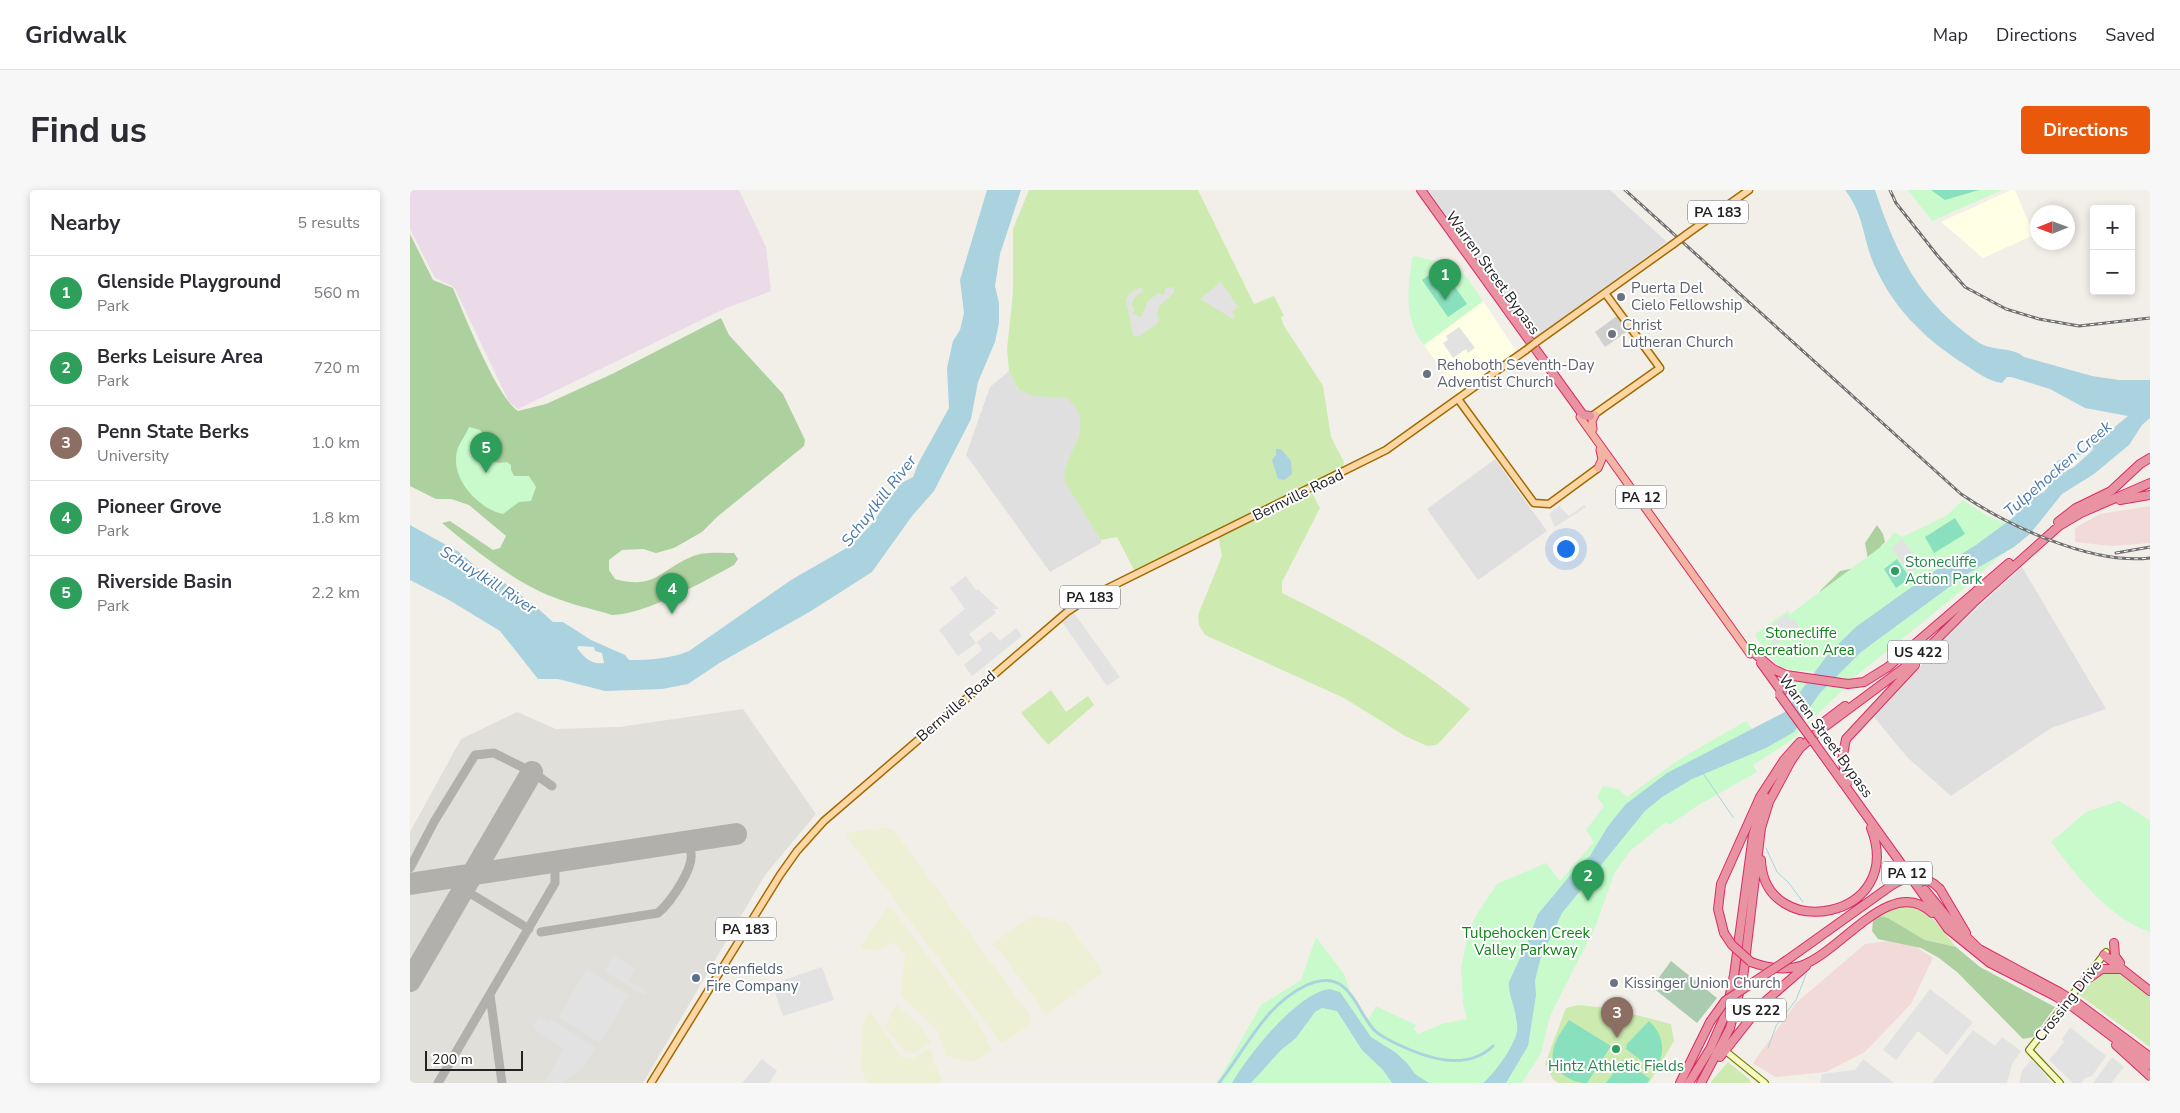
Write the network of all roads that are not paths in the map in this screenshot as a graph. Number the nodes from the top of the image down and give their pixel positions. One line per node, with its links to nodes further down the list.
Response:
1 (1416, 190): 6 (highway, Warren Street Bypass / PA 12)
2 (1421, 190): 6 (highway, Warren Street Bypass / PA 12)
3 (1749, 190): 4 (main road, PA 183, bridge)
4 (1605, 293): 5 (main road, PA 183, bridge); 6 (main road)
5 (1458, 399): 10 (main road); 40 (main road, Bernville Road / PA 183)
6 (1587, 416): 7 (highway, Warren Street Bypass / PA 12); 18 (highway, Warren Street Bypass / PA 12)
7 (1599, 445): 9 (highway, Warren Street Bypass / PA 12); 10 (highway)
8 (2150, 458): 15 (highway)
9 (1615, 467): 10 (highway); 18 (highway, Warren Street Bypass / PA 12)
10 (1598, 468)
11 (2150, 478): 15 (highway, US 422)
12 (2150, 483): 14 (highway, US 422)
13 (2150, 495): 14 (highway)
14 (2071, 519): 17 (highway, US 422)
15 (2058, 523): 16 (highway, US 422)
16 (2029, 546): 18 (highway); 20 (highway, US 422)
17 (1946, 629): 21 (highway, US 422); 23 (highway)
18 (1751, 653): 19 (highway, Warren Street Bypass / PA 12, bridge)
19 (1815, 740): 21 (highway, Warren Street Bypass / PA 12); 22 (highway, Warren Street Bypass / PA 12)
20 (1796, 746): 26 (highway, US 422, bridge); 42 (highway)
21 (1848, 782): 28 (highway, Warren Street Bypass / US 422)
22 (1866, 817): 23 (highway); 24 (highway, Warren Street Bypass / PA 12)
23 (1761, 828): 43 (highway)
24 (1948, 929): 26 (highway, US 222); 33 (highway, Warren Street Bypass / US 222)
25 (2114, 943): 29 (highway)
26 (1826, 952): 43 (highway, US 222)
27 (2105, 953): 29 (highway); 30 (main road, Crossing Drive)
28 (2010, 966): 33 (highway, Warren Street Bypass / US 222); 41 (highway, US 222, bridge)
29 (2122, 966): 30 (highway); 31 (highway); 32 (highway)
30 (2079, 985): 45 (main road, Crossing Drive)
31 (2150, 987)
32 (2150, 991)
33 (2057, 994): 34 (highway, Warren Street Bypass / US 222, bridge)
34 (2077, 1006): 35 (highway); 37 (highway, Warren Street Bypass / US 222); 38 (highway, Warren Street Bypass / US 222); 39 (highway)
35 (2150, 1051)
36 (1728, 1053): 44 (main road)
37 (2150, 1057)
38 (2150, 1065)
39 (2150, 1076)
40 (651, 1083)
41 (1680, 1083)
42 (1689, 1083)
43 (1701, 1083)
44 (1765, 1083)
45 (2060, 1083)

